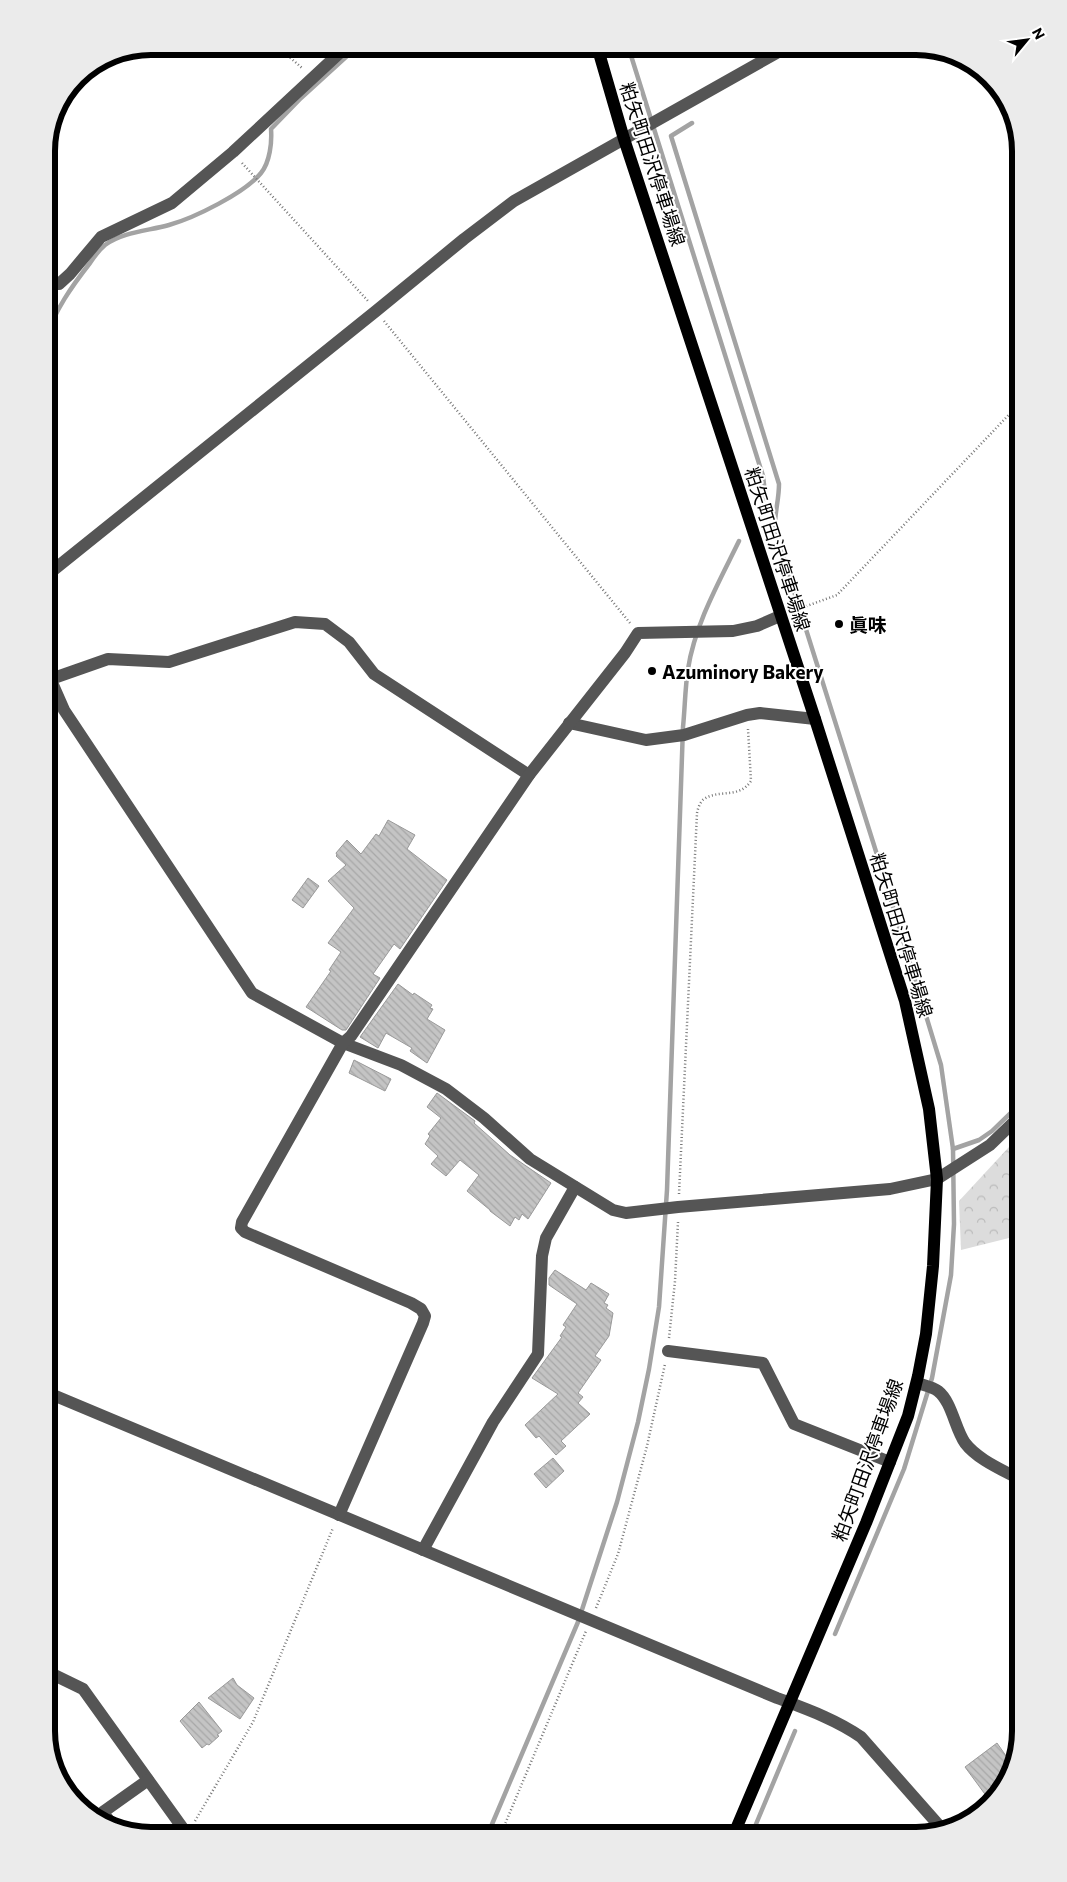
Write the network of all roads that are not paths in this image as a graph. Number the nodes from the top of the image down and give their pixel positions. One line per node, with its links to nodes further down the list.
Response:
1 (337, 55): 5 (street)
2 (599, 55): 4 (main road, 粕矢町田沢停車場線)
3 (773, 55): 4 (street)
4 (624, 139): 6 (street); 7 (main road, 粕矢町田沢停車場線)
5 (55, 284)
6 (55, 569)
7 (786, 614): 10 (main road, 粕矢町田沢停車場線); 11 (street)
8 (55, 670): 12 (street)
9 (55, 689): 13 (street)
10 (815, 719): 11 (street); 15 (main road, 粕矢町田沢停車場線)
11 (569, 723): 12 (street)
12 (529, 775): 13 (street)
13 (343, 1043): 16 (street); 22 (street)
14 (1012, 1124): 15 (street)
15 (937, 1179): 16 (street); 18 (main road, 粕矢町田沢停車場線)
16 (575, 1187): 23 (street)
17 (668, 1350): 20 (street)
18 (917, 1383): 20 (main road, 粕矢町田沢停車場線); 21 (street)
19 (55, 1396): 22 (street)
20 (890, 1462): 25 (main road, 粕矢町田沢停車場線)
21 (1012, 1475)
22 (339, 1515): 23 (street)
23 (423, 1550): 25 (street)
24 (55, 1675): 26 (street)
25 (790, 1703): 28 (street); 30 (main road, 粕矢町田沢停車場線)
26 (148, 1780): 27 (street); 29 (street)
27 (105, 1815)
28 (938, 1824)
29 (182, 1827)
30 (737, 1827)

